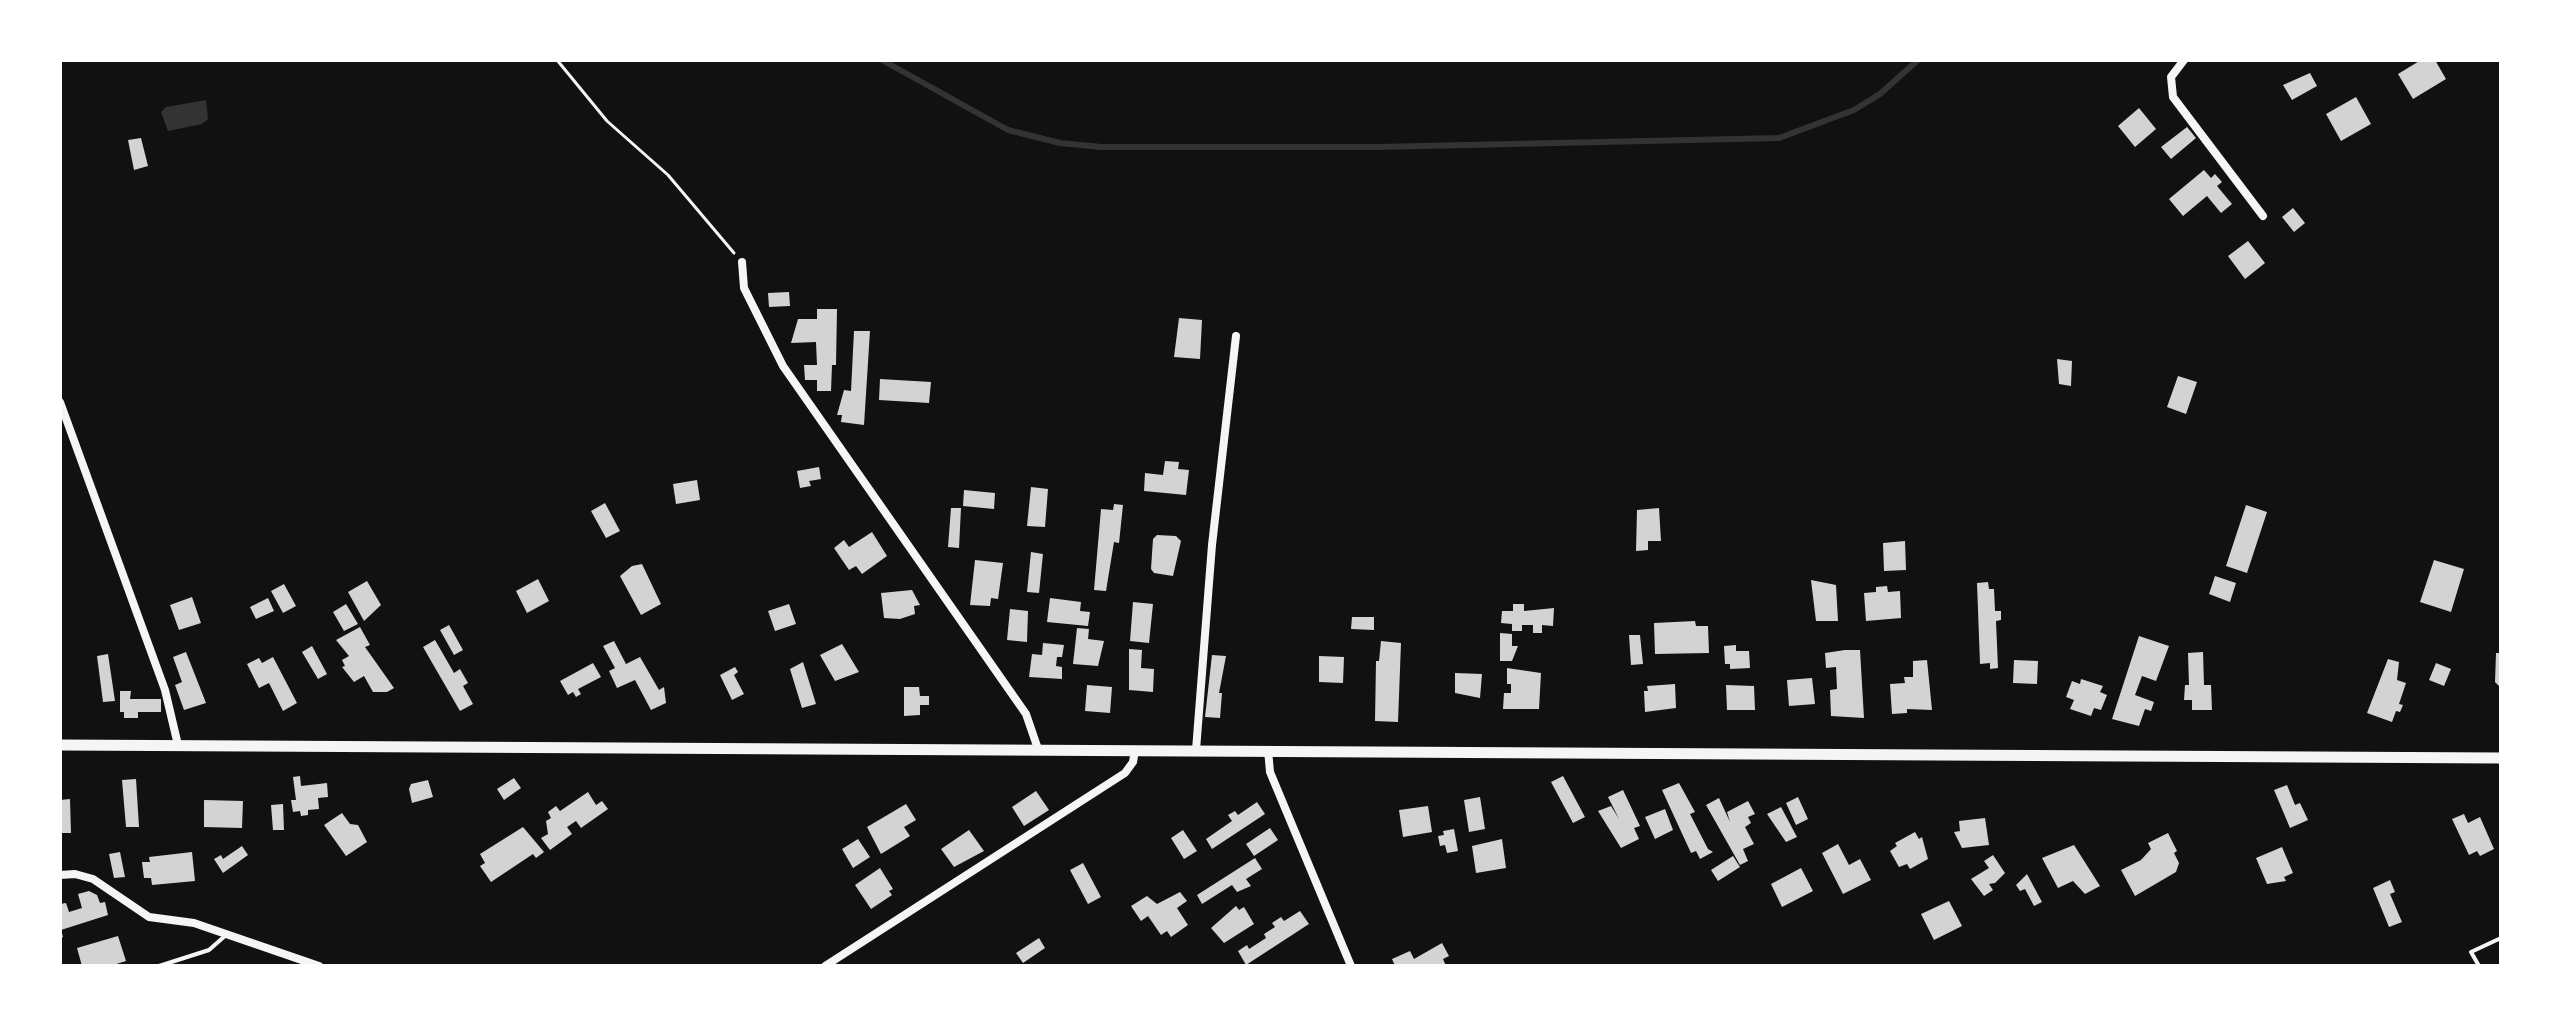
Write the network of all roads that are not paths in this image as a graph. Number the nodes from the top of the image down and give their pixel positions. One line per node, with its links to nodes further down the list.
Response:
1 (2184, 60): 2 (street)
2 (2263, 216)
3 (742, 262): 8 (street)
4 (1236, 336): 10 (street)
5 (60, 402): 7 (street)
6 (60, 745): 7 (street)
7 (178, 745): 8 (street)
8 (1038, 749): 9 (street)
9 (1135, 750): 10 (street); 18 (street)
10 (1196, 750): 11 (street)
11 (1268, 750): 12 (street); 19 (street)
12 (2501, 758)
13 (60, 875): 14 (street)
14 (226, 935): 16 (lane); 17 (street)
15 (2501, 938): 20 (lane)
16 (159, 966)
17 (319, 966)
18 (825, 966)
19 (1351, 966)
20 (2479, 966)

